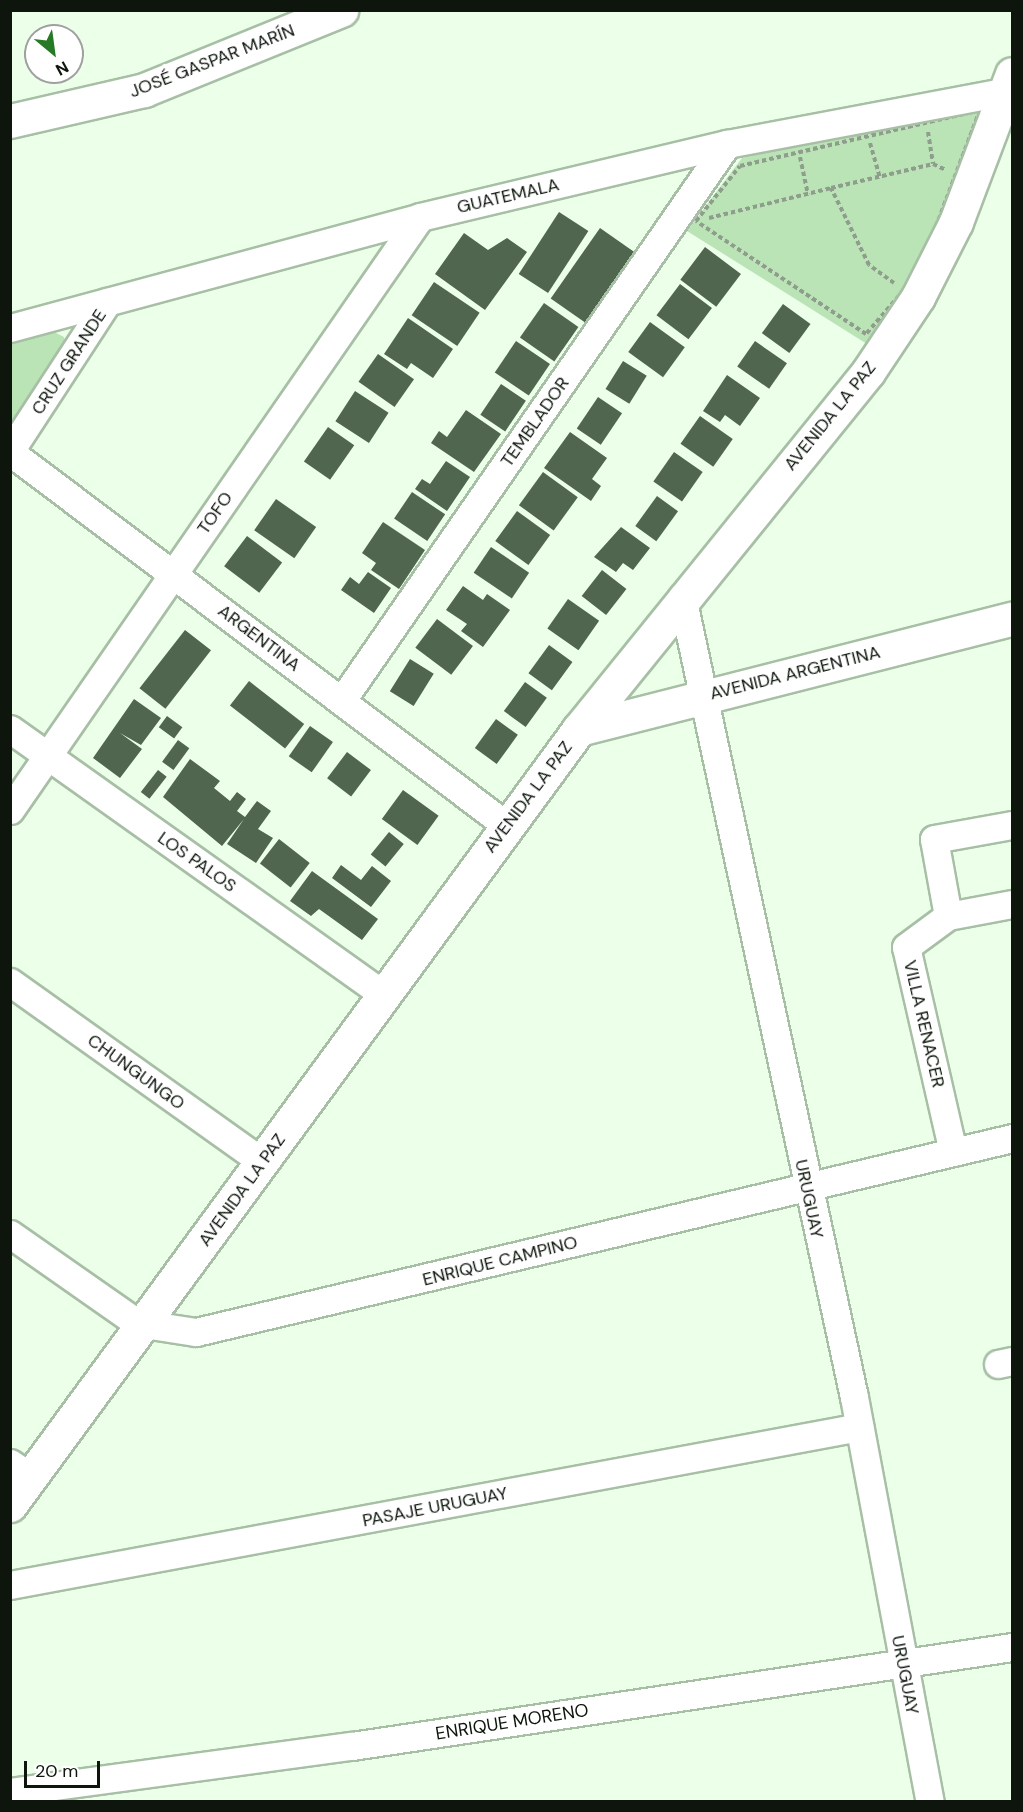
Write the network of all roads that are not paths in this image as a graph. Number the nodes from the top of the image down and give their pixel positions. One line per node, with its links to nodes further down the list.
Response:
1 (342, 10): 3 (main road, JOSÉ GASPAR MARÍN)
2 (1010, 85): 4 (street, GUATEMALA); 10 (main road, AVENIDA LA PAZ)
3 (10, 121)
4 (727, 144): 5 (street, GUATEMALA); 13 (street, TEMBLADOR)
5 (420, 217): 6 (street, GUATEMALA); 9 (street, TOFO)
6 (107, 302): 7 (street, GUATEMALA); 8 (street, CRUZ GRANDE)
7 (10, 328)
8 (10, 452): 9 (street, ARGENTINA)
9 (173, 574): 13 (street, ARGENTINA); 16 (street, TOFO)
10 (682, 597): 12 (street, URUGUAY); 15 (main road, AVENIDA LA PAZ)
11 (1012, 619): 12 (main road, AVENIDA ARGENTINA)
12 (704, 695): 15 (main road, AVENIDA ARGENTINA); 27 (street, URUGUAY)
13 (342, 700): 18 (street, ARGENTINA)
14 (10, 729): 16 (street, LOS PALOS)
15 (579, 729): 18 (main road, AVENIDA LA PAZ)
16 (46, 755): 17 (street, TOFO); 23 (street, LOS PALOS)
17 (10, 810)
18 (506, 825): 23 (main road, AVENIDA LA PAZ)
19 (1012, 825): 21 (street)
20 (1012, 904): 21 (street, VILLA RENACER)
21 (948, 916): 25 (street, VILLA RENACER)
22 (10, 982): 26 (street, CHUNGUNGO)
23 (384, 995): 26 (main road, AVENIDA LA PAZ)
24 (1012, 1138): 25 (street, ENRIQUE CAMPINO)
25 (952, 1152): 27 (street, ENRIQUE CAMPINO)
26 (262, 1162): 29 (main road, AVENIDA LA PAZ)
27 (806, 1187): 29 (street, ENRIQUE CAMPINO); 30 (street, URUGUAY)
28 (10, 1234): 29 (street, ENRIQUE CAMPINO)
29 (146, 1323): 31 (main road, AVENIDA LA PAZ)
30 (859, 1427): 33 (street, PASAJE URUGUAY); 35 (street, URUGUAY)
31 (20, 1469): 32 (main road, AVENIDA LA PAZ)
32 (10, 1505)
33 (10, 1585)
34 (1012, 1647): 35 (street, ENRIQUE MORENO)
35 (902, 1664): 36 (street, ENRIQUE MORENO); 37 (street, URUGUAY)
36 (10, 1792)
37 (930, 1802)

